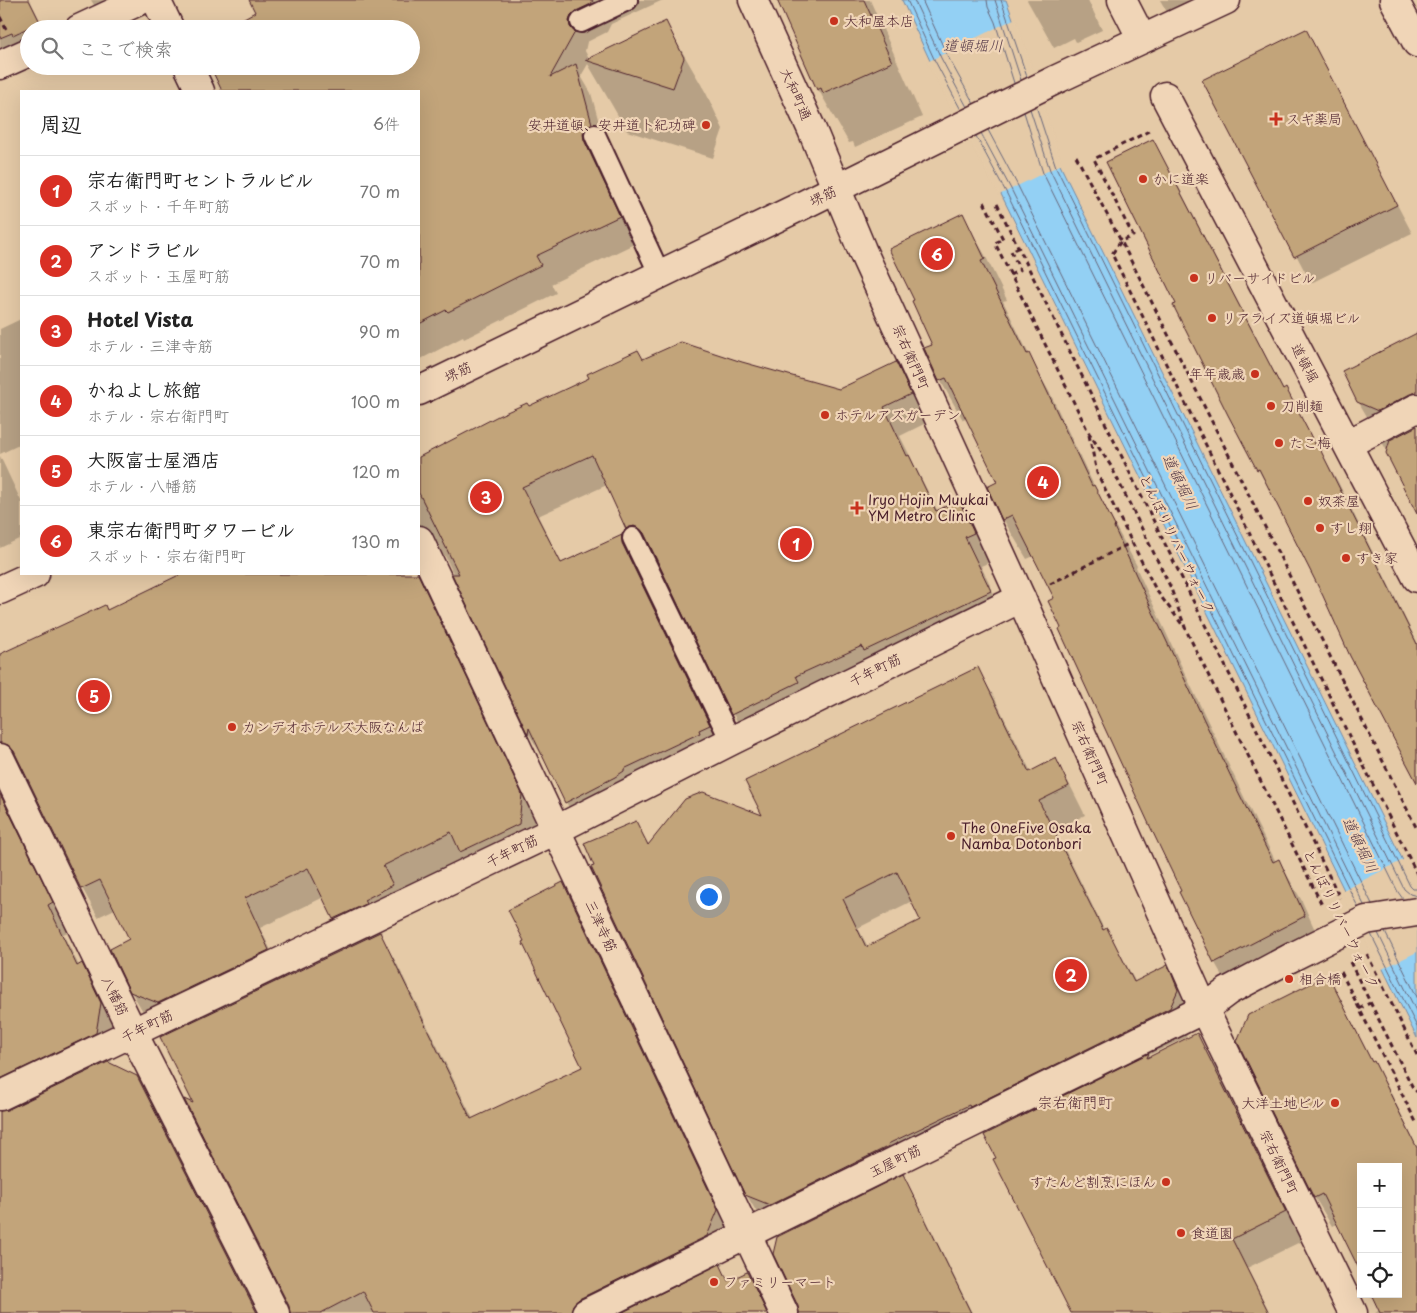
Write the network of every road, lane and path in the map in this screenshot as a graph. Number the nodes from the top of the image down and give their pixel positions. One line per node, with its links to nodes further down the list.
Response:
1 (141, 0): 8 (street)
2 (156, 0): 9 (street)
3 (627, 0): 10 (lane)
4 (753, 0): 20 (street, 大和町通)
5 (1122, 0): 11 (street)
6 (1226, 0): 11 (street, 堺筋)
7 (1394, 0): 12 (street)
8 (98, 20)
9 (166, 20)
10 (581, 22)
11 (1142, 40): 20 (street, 堺筋)
12 (1417, 43)
13 (20, 56): 14 (street)
14 (0, 66)
15 (192, 75): 16 (street)
16 (200, 90)
17 (1170, 106): 23 (path); 30 (street, 道頓堀)
18 (595, 135): 25 (lane)
19 (1076, 156): 23 (path)
20 (837, 189): 25 (street, 堺筋); 37 (street, 宗右衛門町)
21 (984, 202): 26 (path, とんぼりリバーウォーク)
22 (997, 204): 24 (path, とんぼりリバーウォーク)
23 (1121, 241): 41 (path); 43 (path)
24 (1019, 247): 26 (path); 44 (path, とんぼりリバーウォーク)
25 (660, 274): 27 (street, 堺筋)
26 (1010, 275): 29 (path, とんぼりリバーウォーク)
27 (420, 391)
28 (1417, 408): 30 (street)
29 (1089, 433): 33 (path, とんぼりリバーウォーク); 38 (path, とんぼりリバーウォーク)
30 (1348, 444): 35 (street, 道頓堀)
31 (633, 538): 39 (lane)
32 (420, 542): 42 (street, 三津寺筋)
33 (1132, 542): 37 (path); 38 (path, とんぼりリバーウォーク)
34 (32, 575): 36 (street)
35 (1417, 578)
36 (0, 590)
37 (1021, 598): 39 (street, 千年町筋); 51 (street, 宗右衛門町)
38 (1186, 630): 46 (path, とんぼりリバーウォーク)
39 (731, 741): 42 (street, 千年町筋)
40 (0, 758): 53 (street, 八幡筋)
41 (1417, 829)
42 (556, 830): 53 (street, 千年町筋); 58 (street, 三津寺筋)
43 (1417, 874)
44 (1338, 893)
45 (1417, 912): 51 (street, 玉屋町筋, bridge)
46 (1326, 914)
47 (1348, 959): 50 (path, とんぼりリバーウォーク)
48 (1341, 972): 52 (path, とんぼりリバーウォーク)
49 (1376, 972): 54 (path)
50 (1370, 1003): 52 (path, とんぼりリバーウォーク); 55 (path, とんぼりリバーウォーク)
51 (1204, 1008): 58 (street, 玉屋町筋); 62 (street, 宗右衛門町)
52 (1359, 1009): 57 (path, とんぼりリバーウォーク)
53 (133, 1032): 56 (street, 千年町筋); 59 (street, 八幡筋)
54 (1417, 1055)
55 (1417, 1092)
56 (0, 1096)
57 (1417, 1124)
58 (746, 1234): 60 (street, 玉屋町筋); 61 (street, 三津寺筋)
59 (275, 1313)
60 (586, 1313)
61 (784, 1313)
62 (1353, 1313)

